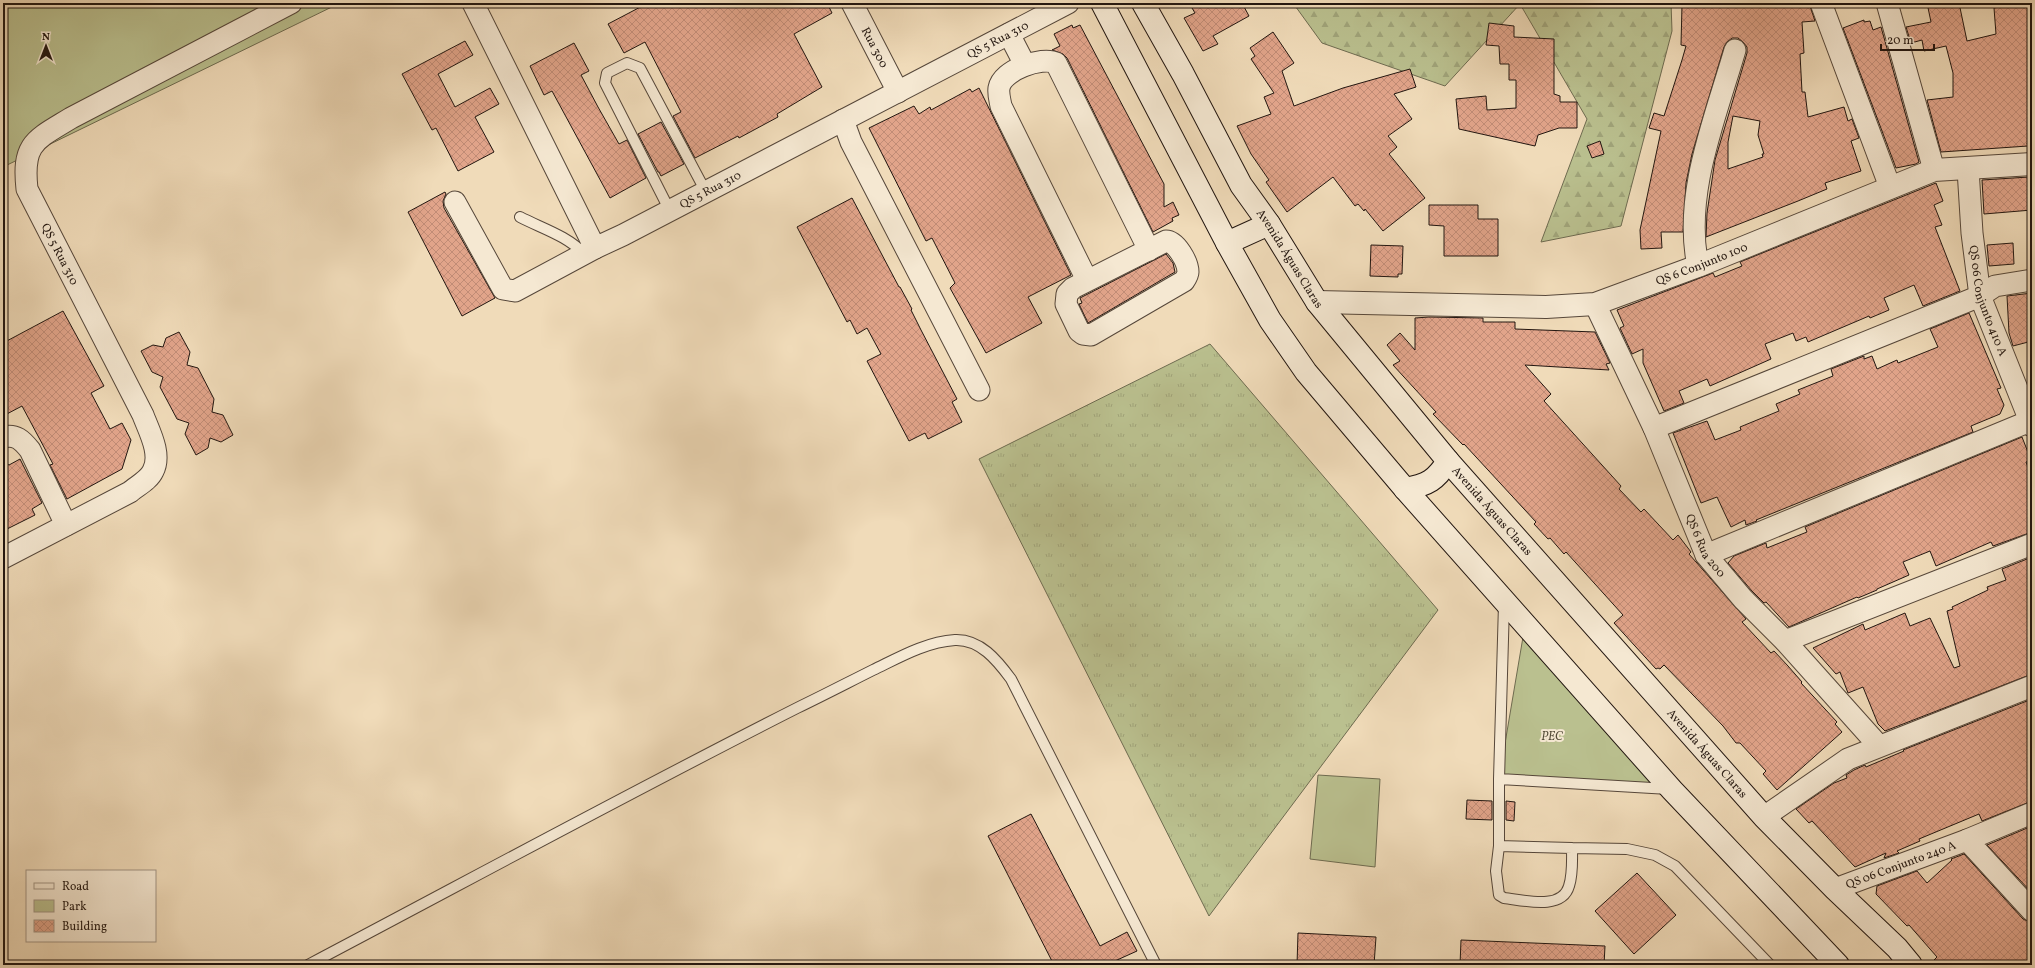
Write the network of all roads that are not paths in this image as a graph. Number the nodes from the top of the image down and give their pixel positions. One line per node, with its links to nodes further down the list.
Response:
1 (291, 3): 40 (street, QS 5 Rua 310)
2 (473, 3): 25 (street)
3 (852, 3): 12 (street, Rua 300)
4 (1068, 3): 9 (street, QS 5 Rua 310)
5 (1102, 3): 23 (main road)
6 (1143, 3): 22 (main road, Avenida Águas Claras)
7 (1821, 3): 17 (street)
8 (1887, 3): 16 (street)
9 (1002, 38): 11 (street); 12 (street, QS 5 Rua 310)
10 (1735, 50): 26 (street)
11 (1018, 69): 24 (street); 27 (street)
12 (898, 92): 13 (street, QS 5 Rua 310)
13 (843, 120): 18 (street, QS 5 Rua 310); 34 (street)
14 (2032, 164): 15 (main road, QS 6 Conjunto 100)
15 (1968, 169): 16 (main road, QS 6 Conjunto 100); 29 (street, QS 06 Conjunto 410 A)
16 (1934, 170): 17 (main road, QS 6 Conjunto 100)
17 (1890, 187): 26 (main road, QS 6 Conjunto 100)
18 (706, 192): 20 (street, QS 5 Rua 310); 20 (lane)
19 (455, 202): 25 (street, QS 5 Rua 310)
20 (670, 210): 25 (street, QS 5 Rua 310)
21 (520, 217): 25 (lane)
22 (1268, 224): 23 (main road); 30 (main road, Avenida Águas Claras)
23 (1227, 243): 39 (main road)
24 (1149, 250): 27 (street); 27 (street)
25 (589, 251)
26 (1698, 266): 32 (main road, QS 6 Conjunto 100)
27 (1087, 280)
28 (2032, 280): 29 (street)
29 (1980, 296): 35 (street, QS 06 Conjunto 410 A); 36 (street)
30 (1317, 302): 31 (main road, QS 6 Conjunto 100); 33 (main road, Avenida Águas Claras)
31 (1359, 303): 32 (main road, QS 6 Conjunto 100); 33 (main road)
32 (1595, 304): 36 (street, QS 6 Rua 200)
33 (1337, 326): 38 (main road, Avenida Águas Claras)
34 (979, 390)
35 (2031, 424): 42 (street)
36 (1654, 428): 42 (street, QS 6 Rua 200)
37 (3, 437): 40 (street)
38 (1448, 461): 39 (main road); 51 (main road, Avenida Águas Claras)
39 (1405, 488): 44 (main road)
40 (66, 525): 43 (street, QS 5 Rua 310)
41 (2032, 544): 45 (street)
42 (1706, 554): 45 (street, QS 6 Rua 200)
43 (3, 558)
44 (1504, 601): 48 (lane); 49 (main road)
45 (1784, 641): 47 (street, QS 6 Rua 200)
46 (2032, 686): 47 (street)
47 (1879, 746): 51 (street)
48 (1499, 779): 49 (lane); 53 (lane)
49 (1672, 790): 61 (main road)
50 (2032, 813): 52 (street, QS 06 Conjunto 240 A)
51 (1764, 817): 55 (main road, Avenida Águas Claras)
52 (1967, 840): 55 (street, QS 06 Conjunto 240 A); 56 (street)
53 (1499, 846): 54 (lane); 54 (lane)
54 (1572, 848): 60 (lane)
55 (1835, 889): 57 (main road, Avenida Águas Claras)
56 (2032, 911)
57 (1894, 956): 62 (main road, Avenida Águas Claras)
58 (308, 965): 59 (lane)
59 (1156, 965)
60 (1770, 965)
61 (1838, 965)
62 (1912, 965)

